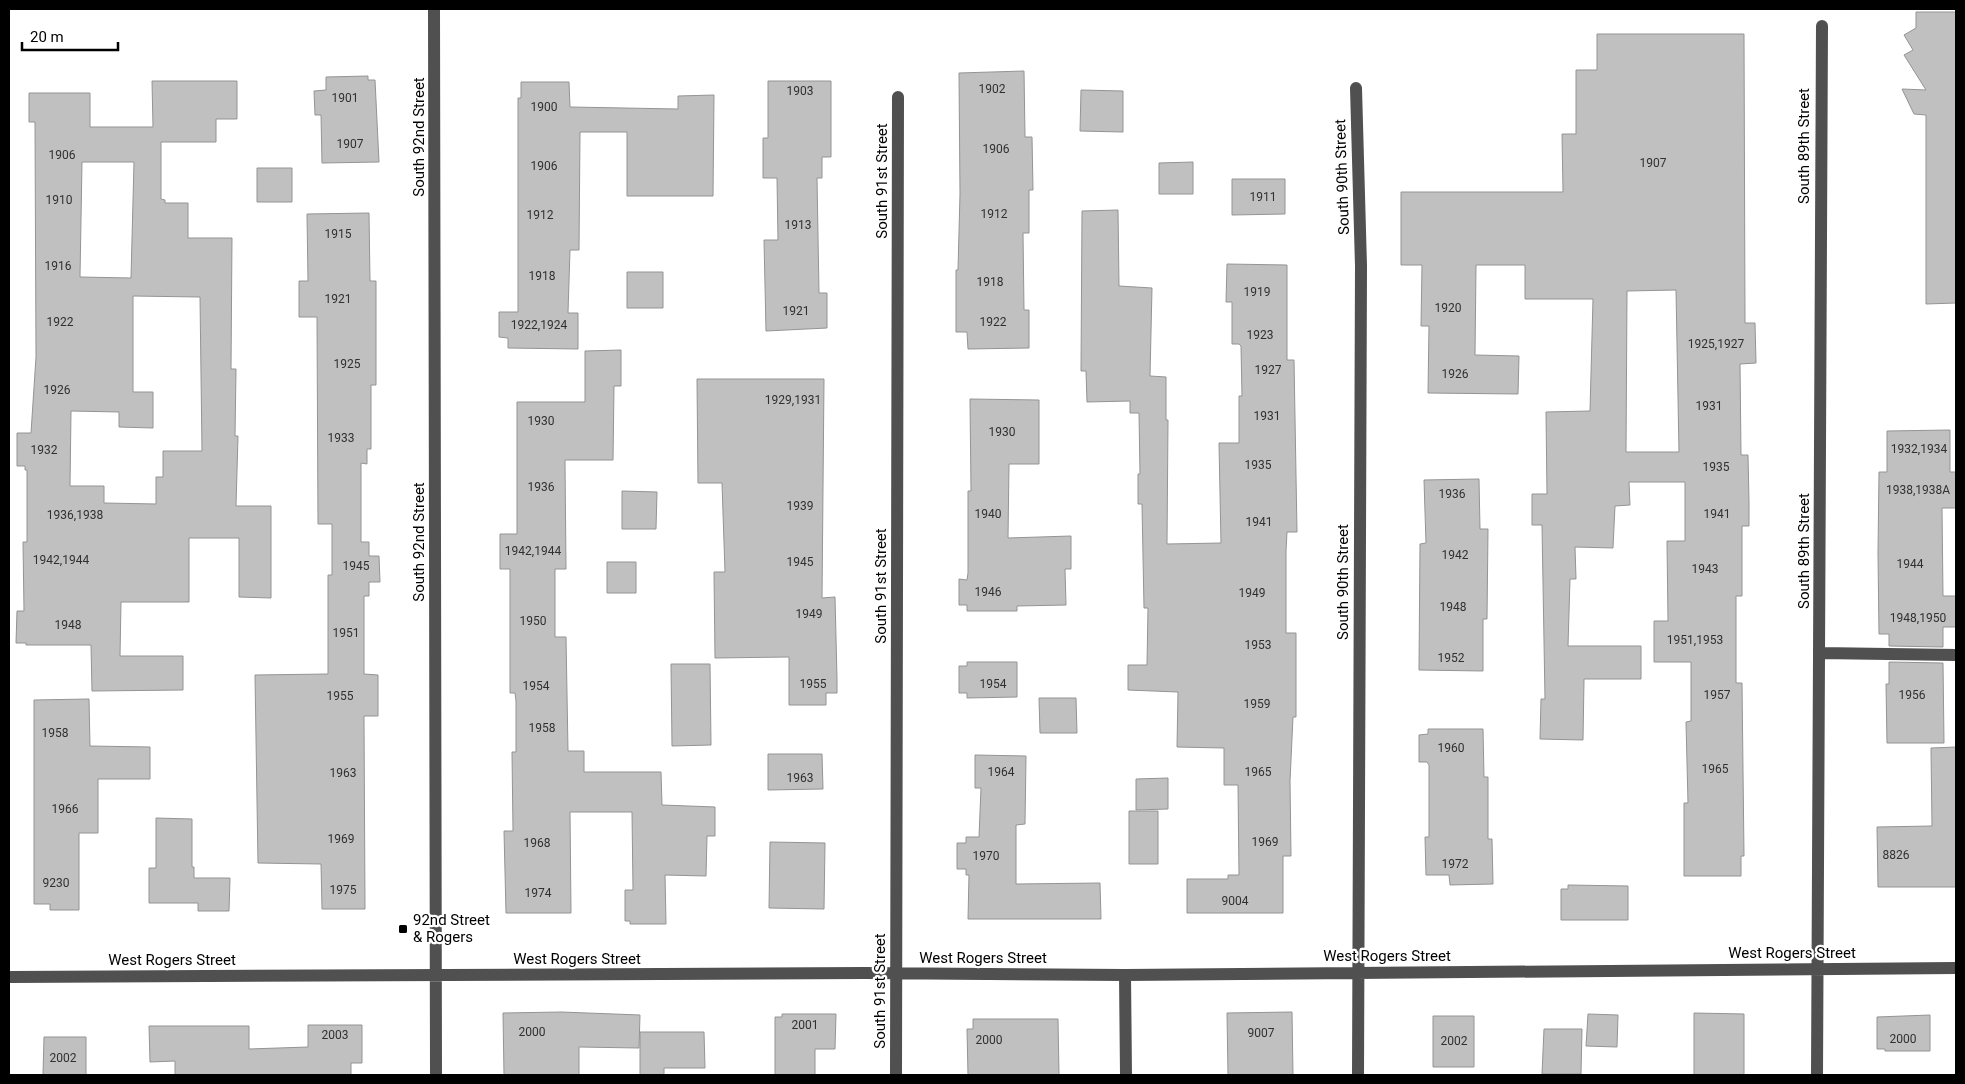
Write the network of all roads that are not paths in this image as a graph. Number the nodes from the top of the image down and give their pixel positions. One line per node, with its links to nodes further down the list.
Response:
1 (434, 9): 11 (street, South 92nd Street)
2 (1822, 26): 5 (street, South 89th Street)
3 (1356, 88): 9 (street, South 90th Street)
4 (898, 96): 10 (street, South 91st Street)
5 (1820, 654): 6 (street); 8 (street, South 89th Street)
6 (1956, 654)
7 (1956, 968): 8 (street, West Rogers Street)
8 (1818, 969): 9 (street, West Rogers Street); 18 (street, South 89th Street)
9 (1358, 972): 12 (street, West Rogers Street); 17 (street, South 90th Street)
10 (896, 974): 11 (street, West Rogers Street); 12 (street, West Rogers Street); 15 (street, South 91st Street)
11 (436, 975): 13 (street, West Rogers Street); 14 (street, South 92nd Street)
12 (1125, 975): 16 (street)
13 (9, 977)
14 (436, 1075)
15 (896, 1075)
16 (1126, 1075)
17 (1358, 1075)
18 (1817, 1075)

